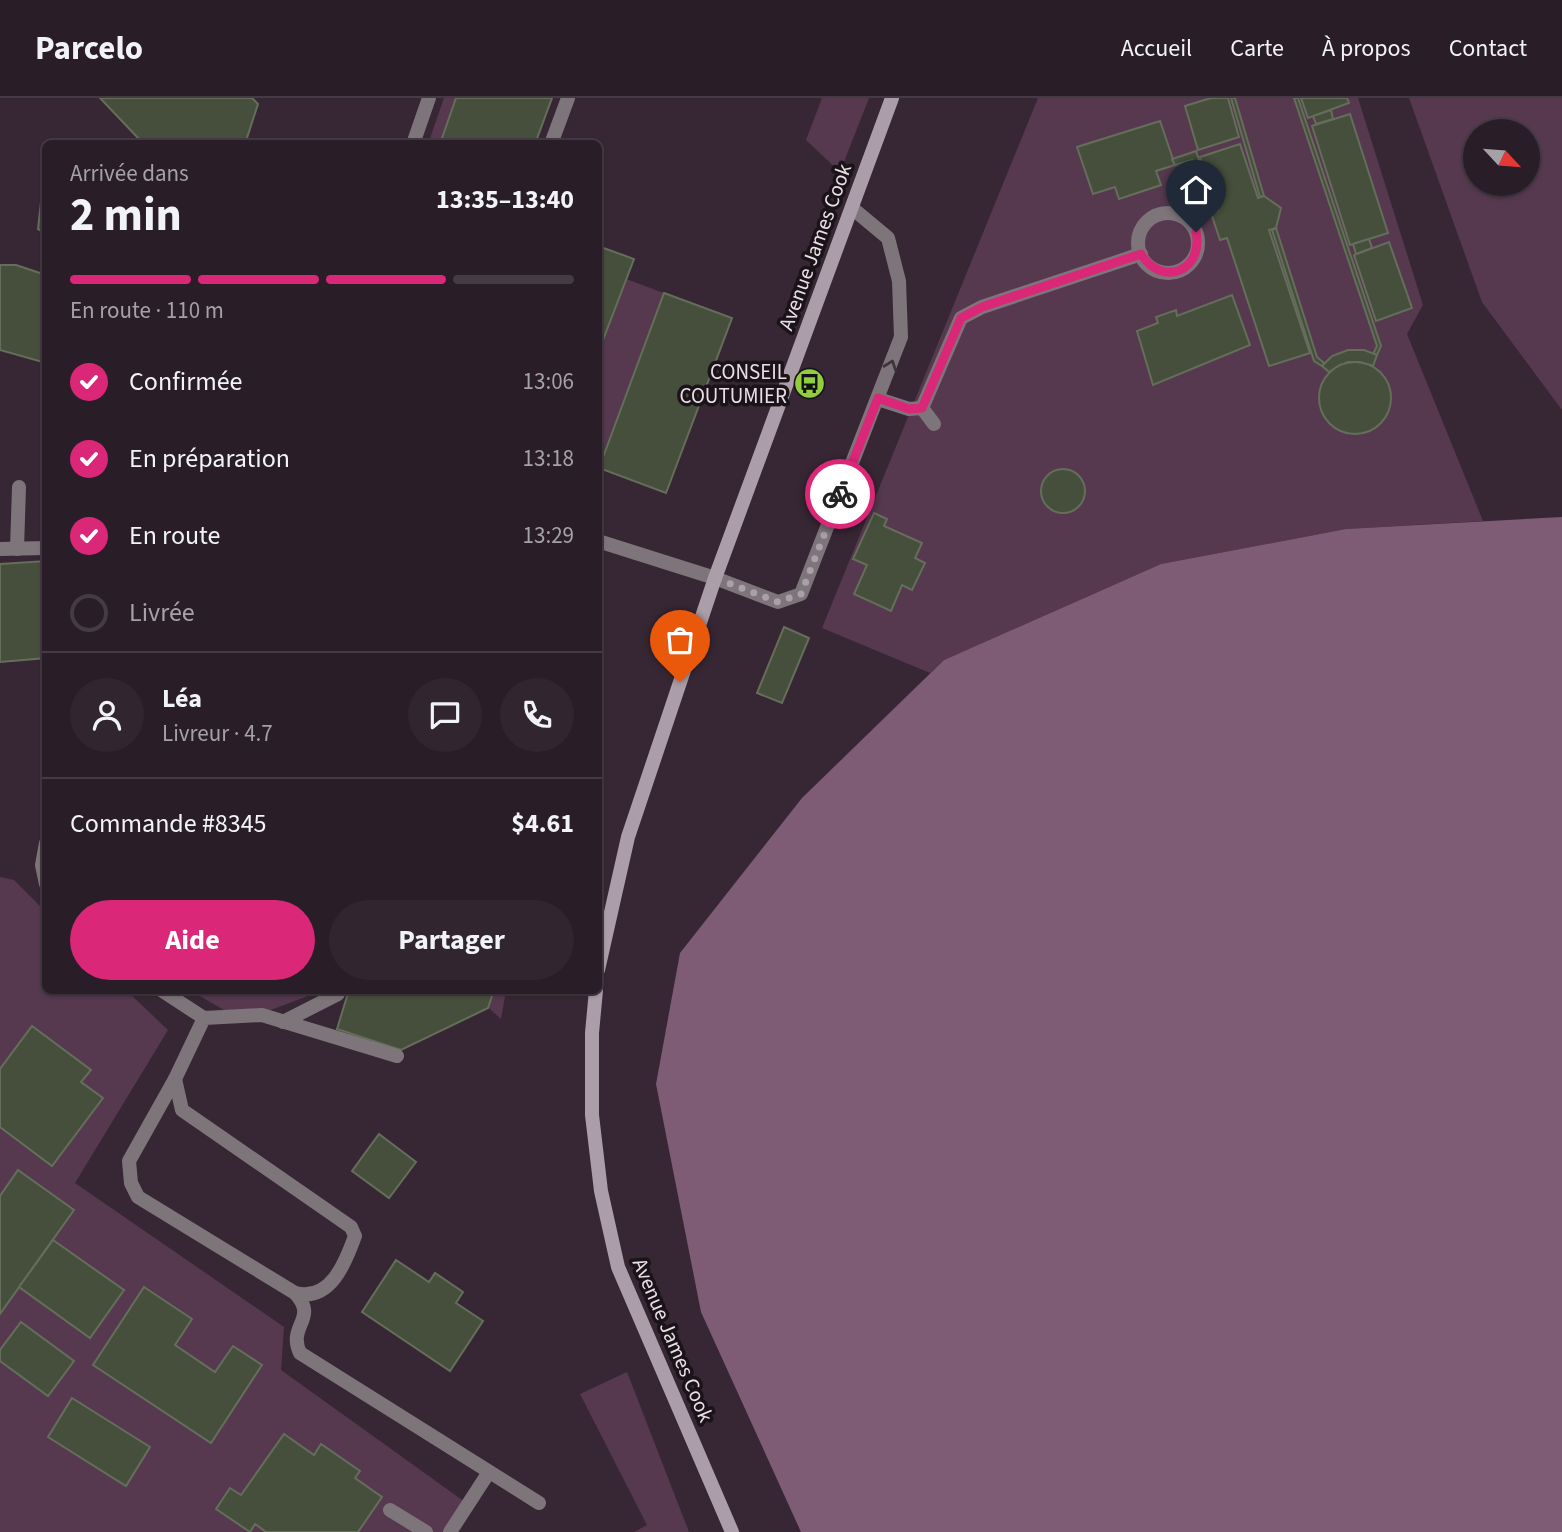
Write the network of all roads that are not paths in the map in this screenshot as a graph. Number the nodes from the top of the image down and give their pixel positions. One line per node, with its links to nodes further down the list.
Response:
1 (429, 98): 4 (street)
2 (568, 98): 5 (street)
3 (892, 98): 6 (main road, Avenue James Cook)
4 (414, 140)
5 (552, 140)
6 (852, 208): 8 (street, one-way to 6); 16 (main road, Avenue James Cook)
7 (1141, 254): 7 (street); 9 (street)
8 (878, 398): 9 (street); 16 (street)
9 (922, 408): 10 (street)
10 (934, 424)
11 (19, 487): 15 (street)
12 (602, 542): 16 (street)
13 (42, 548): 15 (street)
14 (0, 549): 15 (street)
15 (18, 549)
16 (715, 578): 17 (main road, Avenue James Cook)
17 (602, 952)
18 (167, 994): 21 (street)
19 (338, 994): 22 (street)
20 (596, 994): 31 (main road, Avenue James Cook)
21 (204, 1018): 22 (street); 24 (street)
22 (283, 1021): 23 (street)
23 (397, 1056)
24 (175, 1079): 25 (street); 25 (street)
25 (295, 1293): 26 (street)
26 (489, 1472): 27 (street); 30 (street)
27 (539, 1503)
28 (390, 1510): 29 (street)
29 (426, 1532)
30 (450, 1532)
31 (732, 1532)

